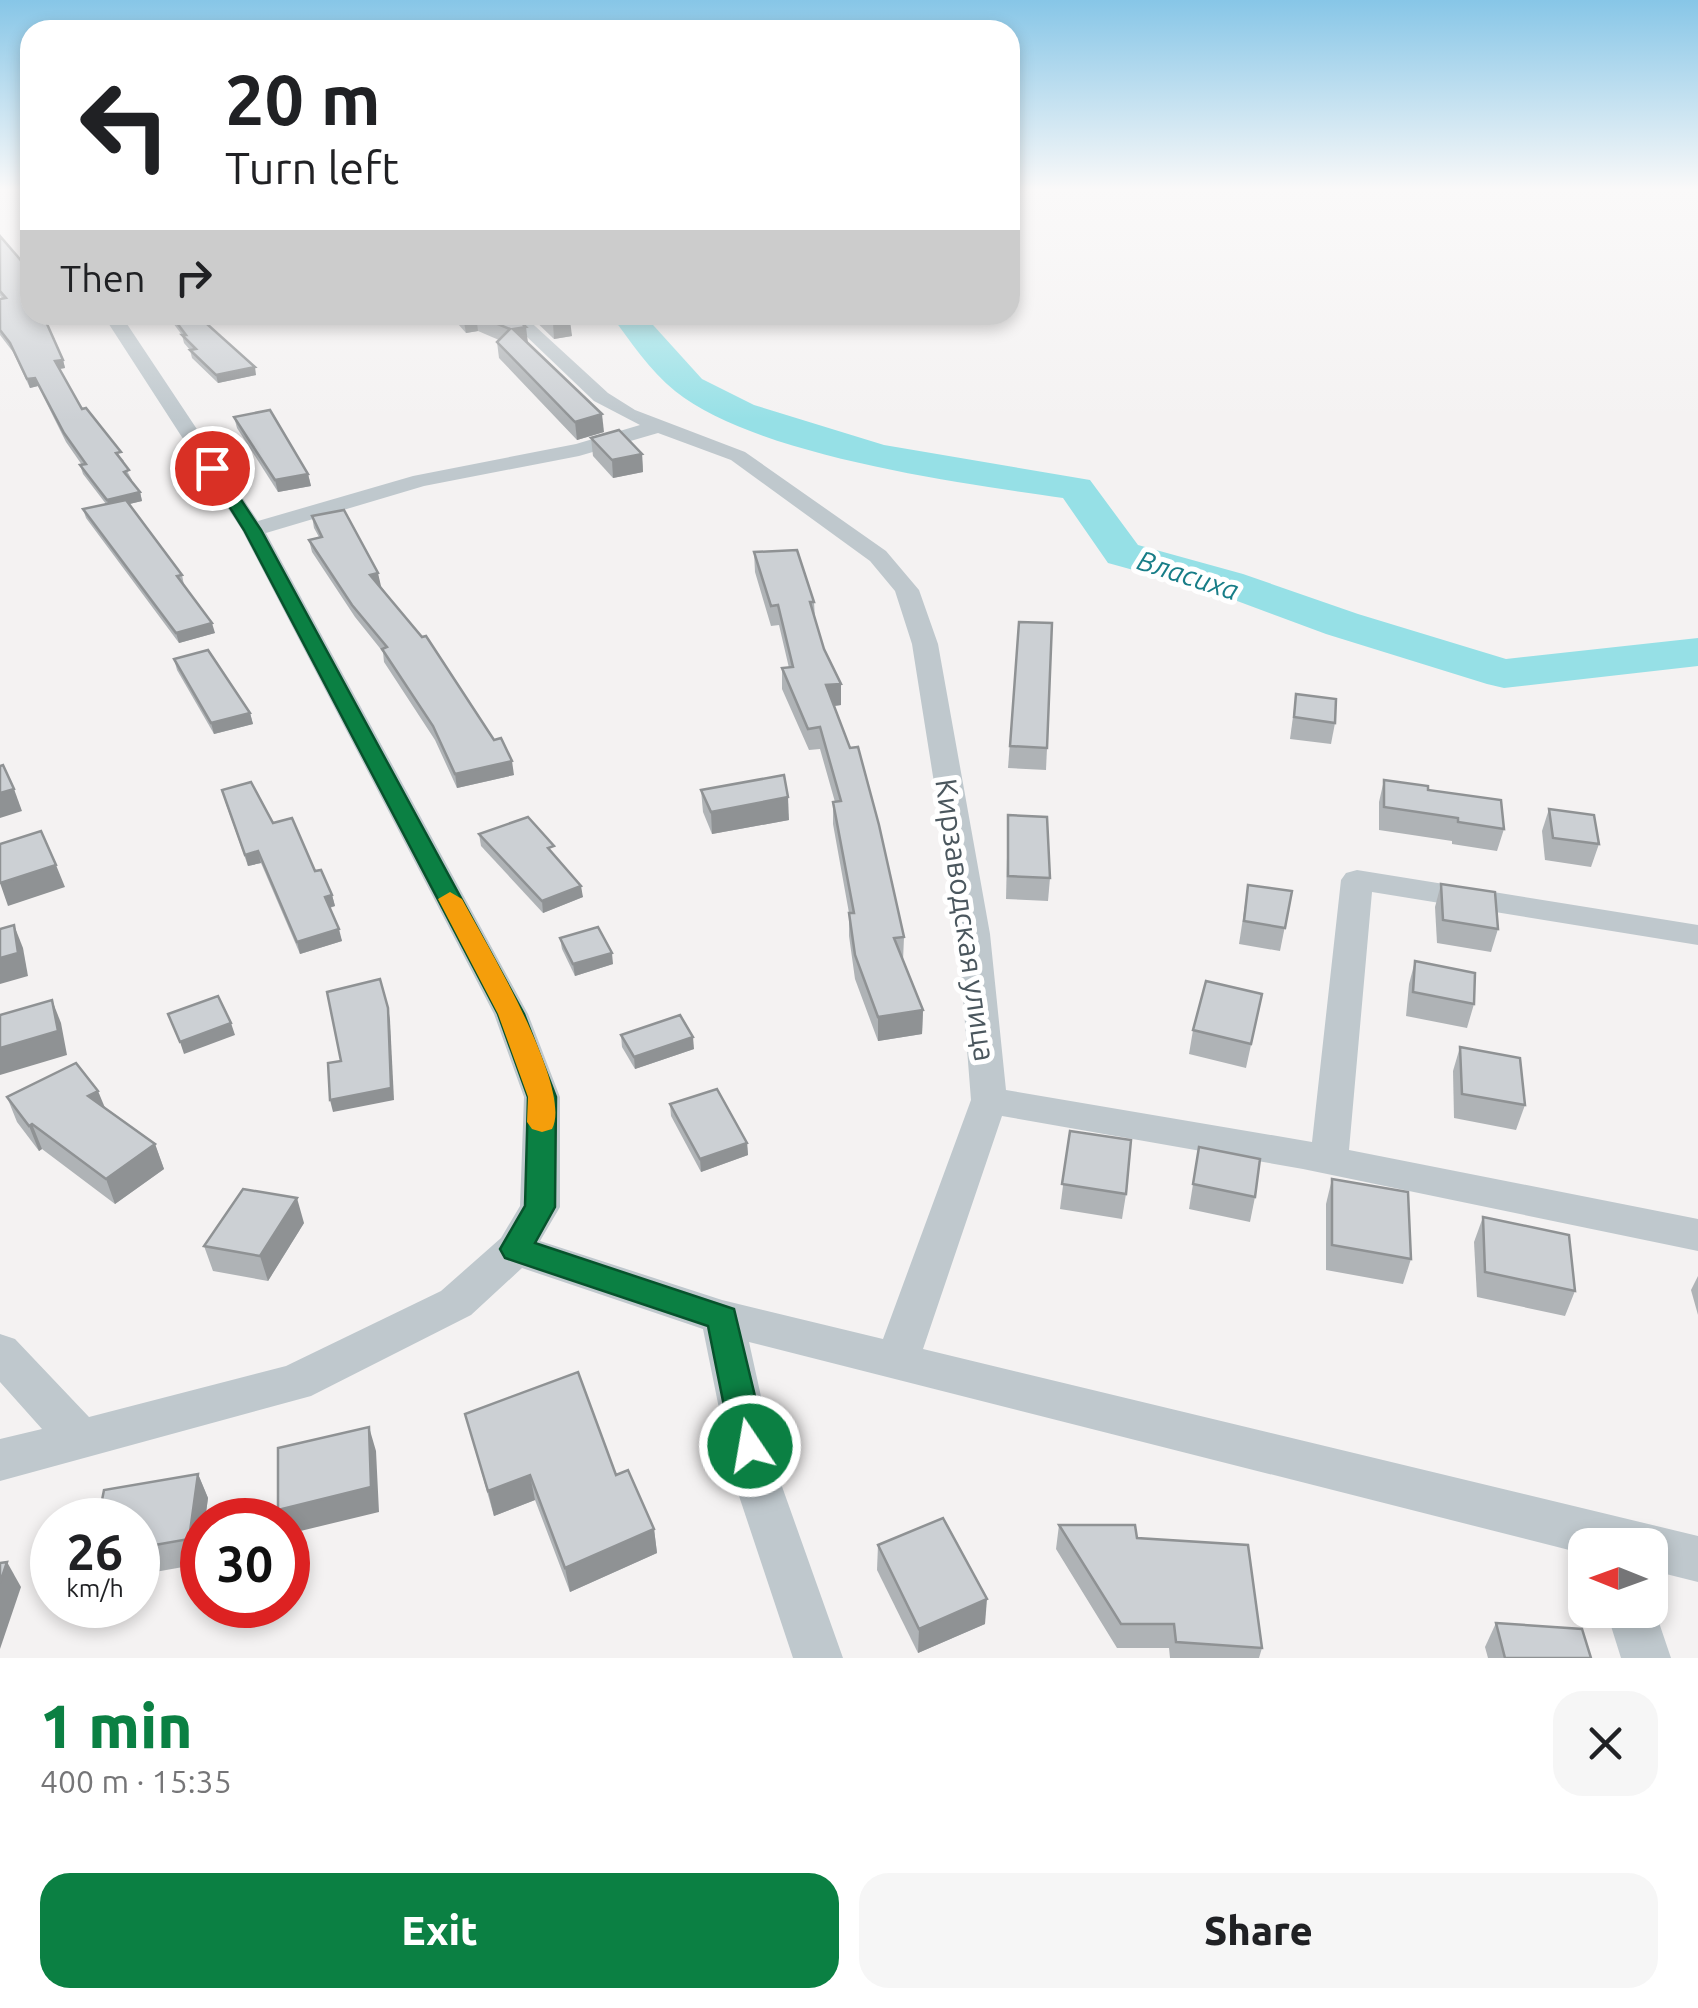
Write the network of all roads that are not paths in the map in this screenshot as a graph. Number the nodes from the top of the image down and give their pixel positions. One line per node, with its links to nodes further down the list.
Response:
1 (119, 325): 4 (street)
2 (524, 325): 3 (street)
3 (659, 426): 4 (street); 6 (street, Кирзаводская улица)
4 (253, 530): 9 (street)
5 (1698, 935): 7 (street)
6 (989, 1100): 7 (street); 12 (street, Кирзаводская улица)
7 (1329, 1160): 8 (street)
8 (1698, 1236)
9 (516, 1249): 10 (street); 13 (street)
10 (722, 1318): 12 (street); 19 (street)
11 (0, 1352): 13 (street)
12 (897, 1360): 15 (street)
13 (80, 1439): 14 (street)
14 (0, 1460)
15 (1568, 1529)
16 (1668, 1553): 17 (street)
17 (1698, 1559)
18 (1637, 1628): 20 (street)
19 (818, 1658)
20 (1646, 1658)

